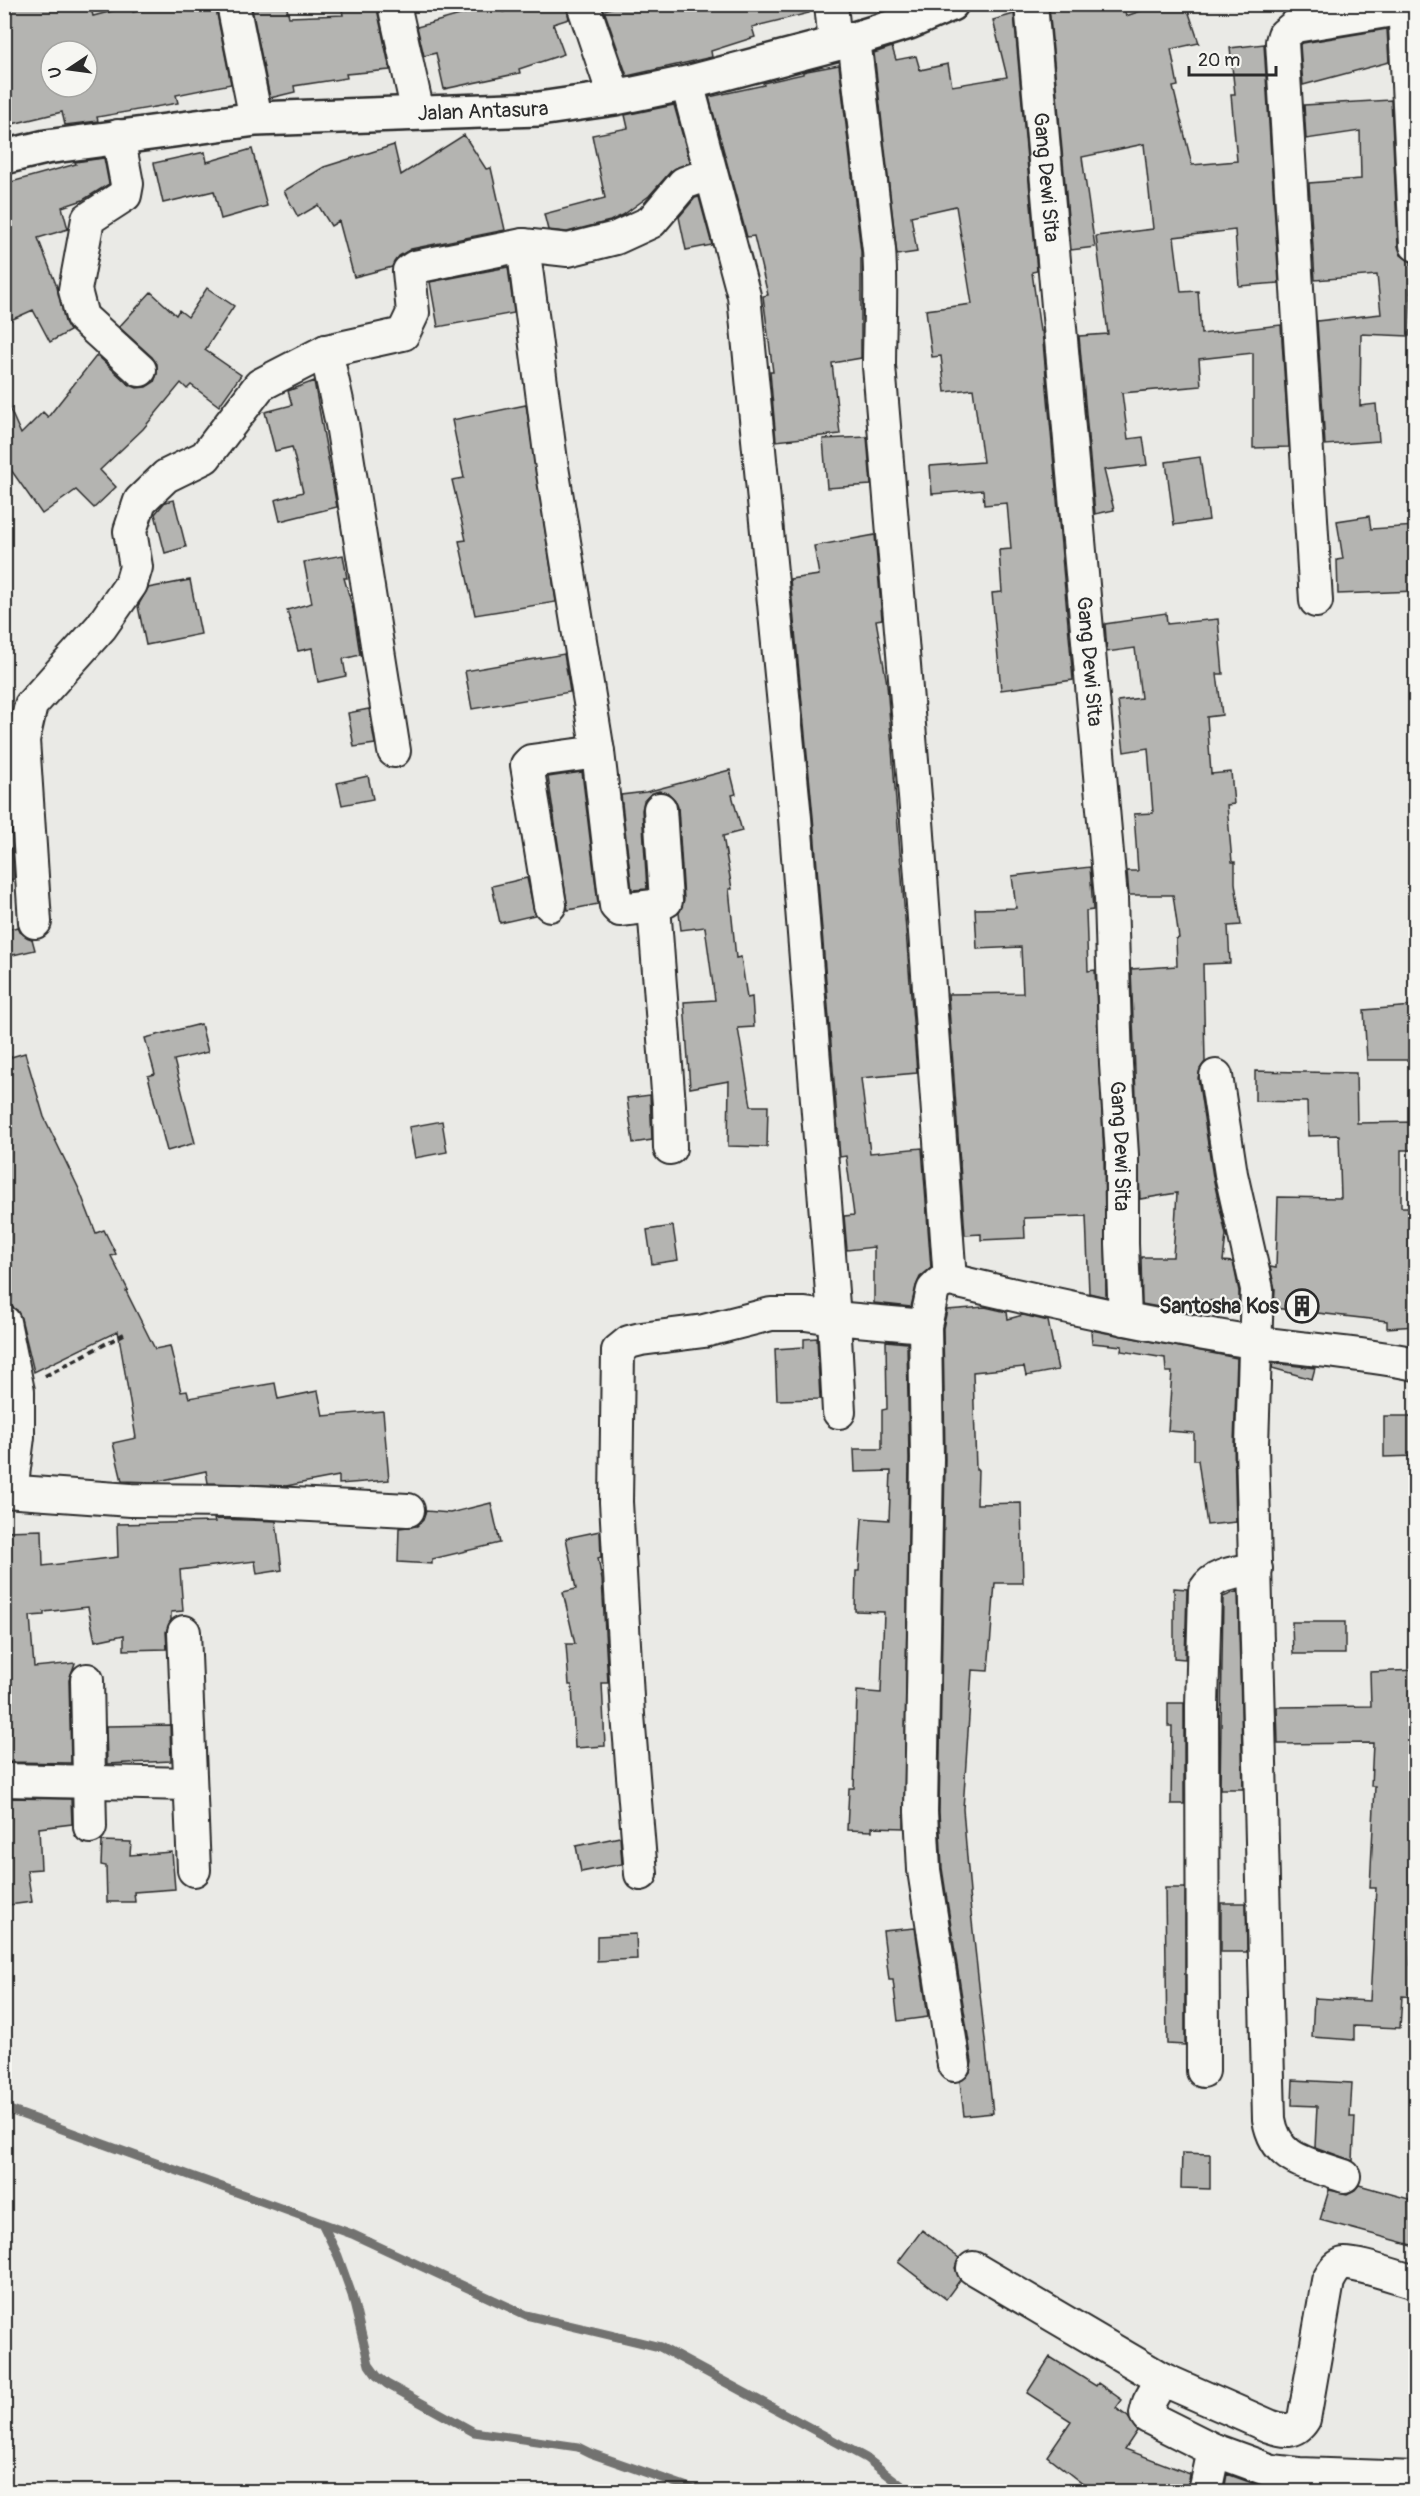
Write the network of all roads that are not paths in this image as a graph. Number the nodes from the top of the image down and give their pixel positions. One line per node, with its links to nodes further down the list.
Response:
1 (233, 4): 12 (street)
2 (394, 4): 11 (street)
3 (583, 4): 10 (street)
4 (831, 4): 8 (street)
5 (951, 4): 8 (main road, Jalan Antasura)
6 (1031, 4): 31 (street, Gang Dewi Sita)
7 (1404, 6): 17 (street); 20 (street)
8 (845, 41): 9 (main road, Jalan Antasura); 29 (street)
9 (687, 83): 10 (main road, Jalan Antasura); 15 (street)
10 (615, 98): 11 (main road, Jalan Antasura)
11 (418, 113): 12 (main road, Jalan Antasura)
12 (256, 119): 13 (main road, Jalan Antasura)
13 (118, 136): 14 (main road, Jalan Antasura); 19 (street)
14 (4, 157)
15 (710, 174): 16 (street); 30 (street)
16 (523, 245): 18 (street); 22 (street)
17 (1416, 246)
18 (326, 351): 21 (street); 26 (street)
19 (140, 370)
20 (1316, 601)
21 (394, 751)
22 (598, 752): 24 (street); 25 (street)
23 (660, 809): 25 (street)
24 (550, 905)
25 (654, 906): 28 (street)
26 (35, 922)
27 (1216, 1076): 34 (street)
28 (670, 1148)
29 (950, 1280): 31 (street); 33 (street)
30 (834, 1318): 33 (street); 36 (street); 47 (street)
31 (1125, 1319): 34 (street)
32 (4, 1322): 37 (street)
33 (925, 1326): 48 (street)
34 (1254, 1342): 35 (street); 39 (street)
35 (1416, 1364)
36 (839, 1412)
37 (8, 1491): 38 (street)
38 (408, 1510)
39 (1256, 1569): 49 (street); 50 (street)
40 (184, 1632): 44 (street)
41 (87, 1680): 43 (street)
42 (4, 1780): 43 (street)
43 (90, 1781): 44 (street); 45 (street)
44 (190, 1784): 46 (street)
45 (90, 1827)
46 (194, 1870)
47 (641, 1874)
48 (954, 2065)
49 (1203, 2071)
50 (1344, 2176)
51 (973, 2268): 53 (street)
52 (1416, 2282): 53 (street)
53 (1162, 2379): 54 (street)
54 (1214, 2450): 56 (street); 57 (street)
55 (1416, 2478): 56 (street)
56 (1351, 2483)
57 (1205, 2492)

